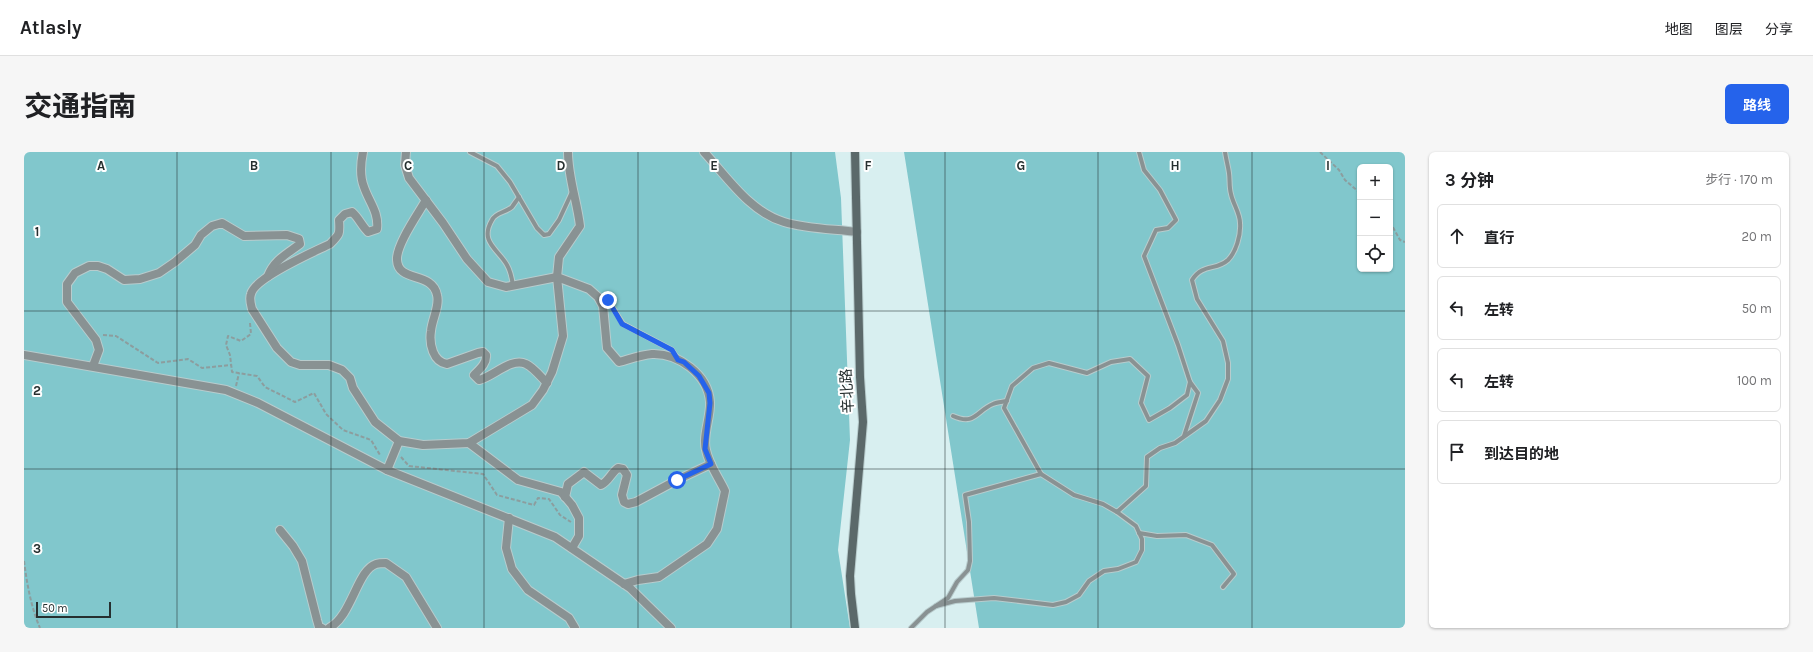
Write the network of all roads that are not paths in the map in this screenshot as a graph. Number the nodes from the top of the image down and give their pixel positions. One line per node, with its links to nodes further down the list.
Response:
1 (363, 152): 13 (street)
2 (406, 152): 11 (street)
3 (470, 152): 10 (lane)
4 (568, 152): 9 (street)
5 (704, 152): 12 (street)
6 (855, 152): 12 (main road, 辛北路)
7 (1139, 152): 20 (lane)
8 (1225, 152): 24 (lane)
9 (572, 189): 10 (lane); 14 (street)
10 (519, 197): 15 (lane)
11 (426, 200): 15 (street); 21 (street)
12 (857, 232): 44 (main road, 辛北路)
13 (268, 276): 19 (street); 25 (street)
14 (557, 277): 15 (street); 16 (street); 21 (street)
15 (513, 286)
16 (598, 297): 18 (lane); 18 (street)
17 (24, 355): 19 (street)
18 (678, 360): 27 (street)
19 (93, 366): 28 (street)
20 (1190, 382): 22 (lane); 24 (lane)
21 (547, 383): 26 (street)
22 (1006, 401): 23 (lane); 29 (lane)
23 (953, 416)
24 (1184, 436): 31 (lane)
25 (398, 441): 26 (street); 28 (street)
26 (469, 443): 30 (street)
27 (711, 464): 30 (street); 36 (street)
28 (387, 470): 32 (street)
29 (1041, 474): 31 (lane); 38 (lane)
30 (565, 497): 35 (street)
31 (1117, 512): 34 (lane)
32 (509, 518): 35 (street); 42 (street)
33 (280, 530): 39 (street)
34 (1139, 533): 37 (lane); 38 (lane)
35 (572, 548): 36 (street)
36 (624, 584): 43 (street)
37 (1222, 587)
38 (936, 606): 45 (lane)
39 (322, 628)
40 (329, 628): 41 (street)
41 (437, 628)
42 (576, 628)
43 (671, 628)
44 (855, 628)
45 (911, 628)

